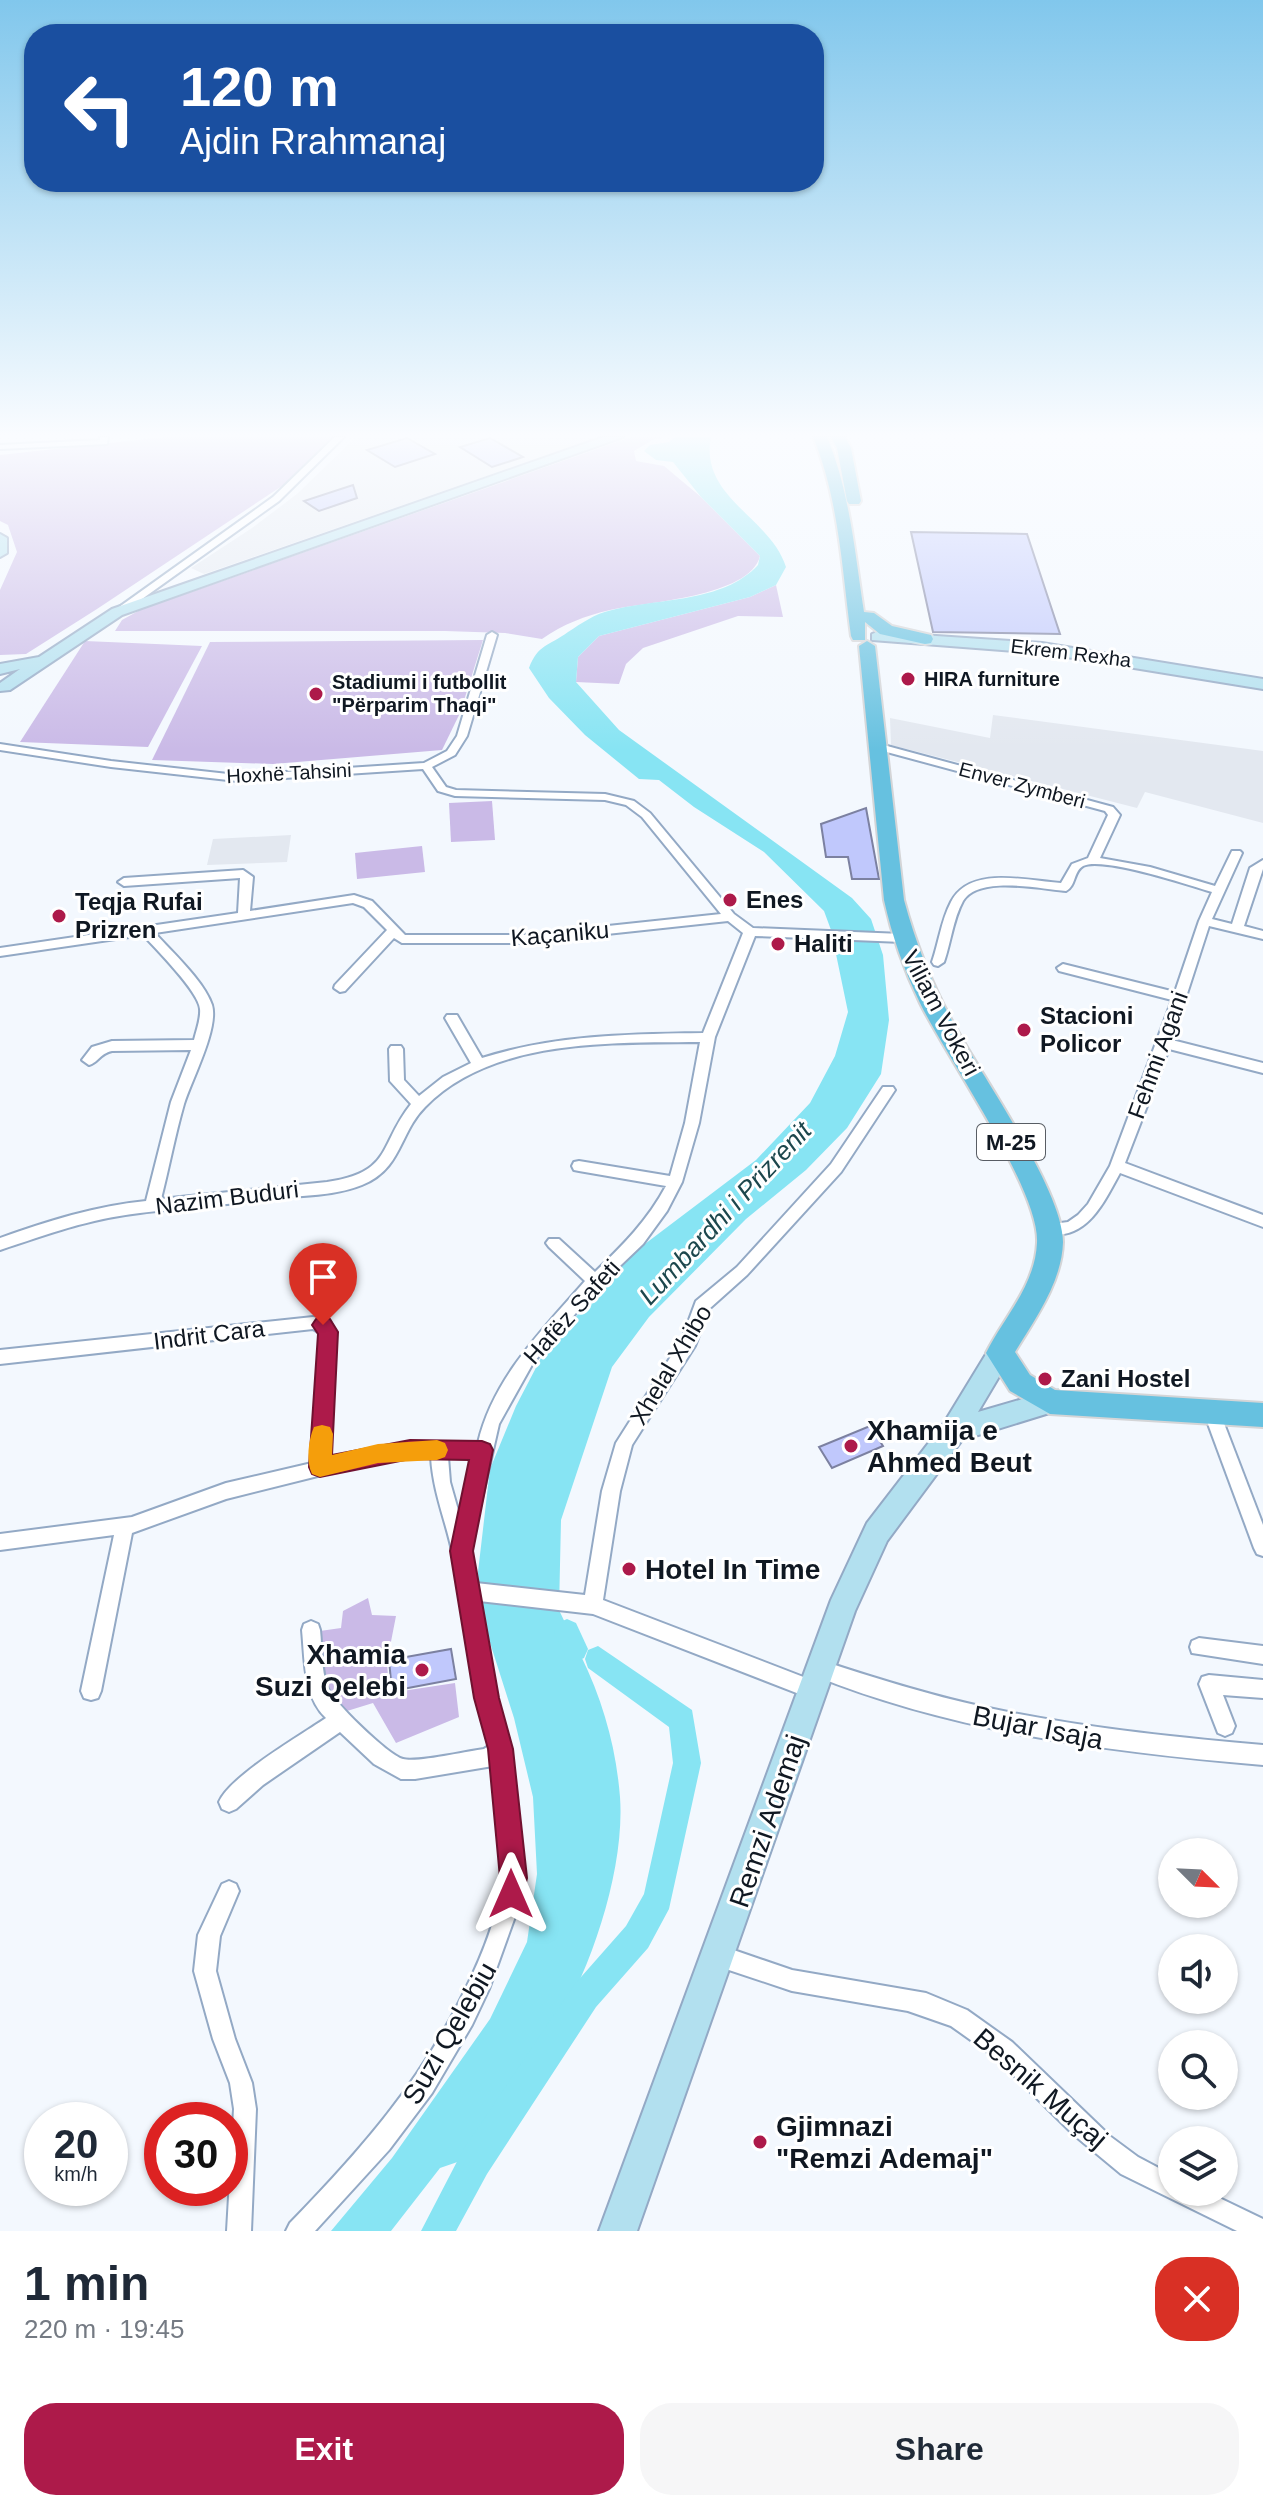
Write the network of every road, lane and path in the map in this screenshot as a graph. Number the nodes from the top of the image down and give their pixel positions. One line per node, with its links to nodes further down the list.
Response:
1 (217, 541): 5 (street)
2 (320, 541): 5 (street)
3 (848, 541): 9 (main road, Viliam Vokeri / M-25)
4 (860, 541): 6 (main road, Viliam Vokeri / M-25)
5 (117, 612): 10 (street)
6 (868, 616): 8 (main road); 9 (main road, Viliam Vokeri / M-25)
7 (492, 635): 15 (street)
8 (925, 639): 9 (street, Ekrem Rexha); 11 (street, Ekrem Rexha)
9 (870, 640): 12 (street, Ekrem Rexha); 13 (main road, Viliam Vokeri / M-25)
10 (1, 678)
11 (1263, 684)
12 (1263, 693)
13 (876, 746): 17 (street, Enver Zymberi); 29 (main road, Viliam Vokeri / M-25)
14 (0, 747): 15 (street, Hoxhë Tahsini)
15 (426, 766): 22 (street)
16 (1236, 853): 20 (street, Fehmi Agani)
17 (1092, 862): 20 (street); 31 (street)
18 (1263, 864): 25 (street)
19 (124, 882): 21 (street)
20 (1220, 891): 23 (street, Fehmi Agani)
21 (244, 914): 24 (street); 26 (street)
22 (730, 917): 26 (street, Kaçaniku); 27 (street)
23 (1205, 921): 25 (street); 34 (street, Fehmi Agani)
24 (145, 929): 30 (street); 38 (street)
25 (1237, 929): 28 (street)
26 (393, 931): 33 (street)
27 (750, 932): 29 (street); 36 (street, Hafëz Safeti)
28 (1263, 935)
29 (895, 938): 50 (main road, Viliam Vokeri / M-25)
30 (0, 952)
31 (938, 962)
32 (1063, 968): 34 (street)
33 (340, 988)
34 (1180, 998): 37 (street, Fehmi Agani)
35 (452, 1018): 41 (street)
36 (708, 1037): 41 (street, Nazim Buduri); 47 (street, Hafëz Safeti)
37 (1164, 1043): 42 (street); 46 (street, Fehmi Agani)
38 (200, 1045): 40 (street); 48 (street)
39 (396, 1049): 44 (street)
40 (89, 1060)
41 (479, 1065): 44 (street, Nazim Buduri)
42 (1263, 1068)
43 (888, 1090): 68 (street, Xhelal Xhibo)
44 (419, 1104): 48 (street, Nazim Buduri)
45 (579, 1166): 47 (street)
46 (1117, 1166): 49 (street); 50 (street, Fehmi Agani)
47 (675, 1182): 53 (street, Hafëz Safeti)
48 (152, 1207): 52 (street, Nazim Buduri)
49 (1263, 1221)
50 (1050, 1229): 54 (main road, Viliam Vokeri / M-25)
51 (554, 1243): 53 (street)
52 (0, 1244)
53 (595, 1281): 61 (street, Hafëz Safeti)
54 (1000, 1353): 56 (main road); 59 (street, Viliam Vokeri)
55 (0, 1357): 62 (street, Indrit Cara)
56 (1050, 1402): 57 (main road); 59 (street)
57 (1212, 1413): 58 (main road); 65 (street)
58 (1263, 1415)
59 (953, 1431): 72 (street, Remzi Ademaj)
60 (439, 1450): 61 (street); 62 (street); 66 (street, Suzi Qelebiu)
61 (482, 1450): 66 (street, Suzi Qelebiu)
62 (320, 1467): 63 (street)
63 (125, 1526): 64 (street); 74 (street)
64 (0, 1542)
65 (1263, 1548)
66 (461, 1551): 67 (street, Suzi Qelebiu)
67 (479, 1591): 68 (street); 77 (street, Suzi Qelebiu)
68 (586, 1603): 72 (street)
69 (311, 1630): 75 (street)
70 (1199, 1647): 71 (street)
71 (1263, 1655)
72 (816, 1680): 78 (street, Bujar Isaja); 81 (street, Remzi Ademaj)
73 (1263, 1689): 76 (street)
74 (91, 1691)
75 (342, 1719): 77 (street); 79 (street)
76 (1225, 1726)
77 (501, 1749): 85 (street, Suzi Qelebiu)
78 (1263, 1755)
79 (229, 1802)
80 (229, 1891): 84 (street)
81 (719, 1956): 82 (street, Besnik Muçaj); 86 (street, Remzi Ademaj)
82 (1158, 2180)
83 (1210, 2206): 87 (street)
84 (239, 2231)
85 (298, 2231)
86 (618, 2231)
87 (1263, 2231)

